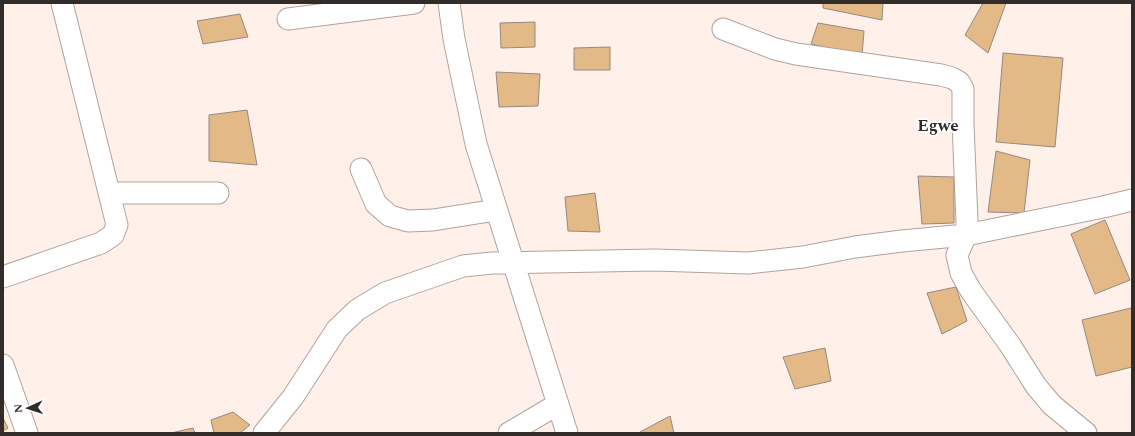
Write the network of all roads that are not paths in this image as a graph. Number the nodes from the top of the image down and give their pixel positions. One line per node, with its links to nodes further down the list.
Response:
1 (62, 3): 7 (street)
2 (414, 3): 4 (street)
3 (449, 3): 10 (street)
4 (288, 19)
5 (723, 29): 11 (street)
6 (361, 169): 10 (street)
7 (108, 193): 8 (street); 13 (street)
8 (218, 193)
9 (1132, 200): 11 (street)
10 (496, 210): 12 (street)
11 (966, 235): 12 (street); 20 (street)
12 (513, 263): 15 (street); 17 (street)
13 (3, 277)
14 (3, 365): 16 (street)
15 (558, 404): 18 (street); 19 (street)
16 (27, 433)
17 (264, 433)
18 (509, 433)
19 (567, 433)
20 (1086, 433)

